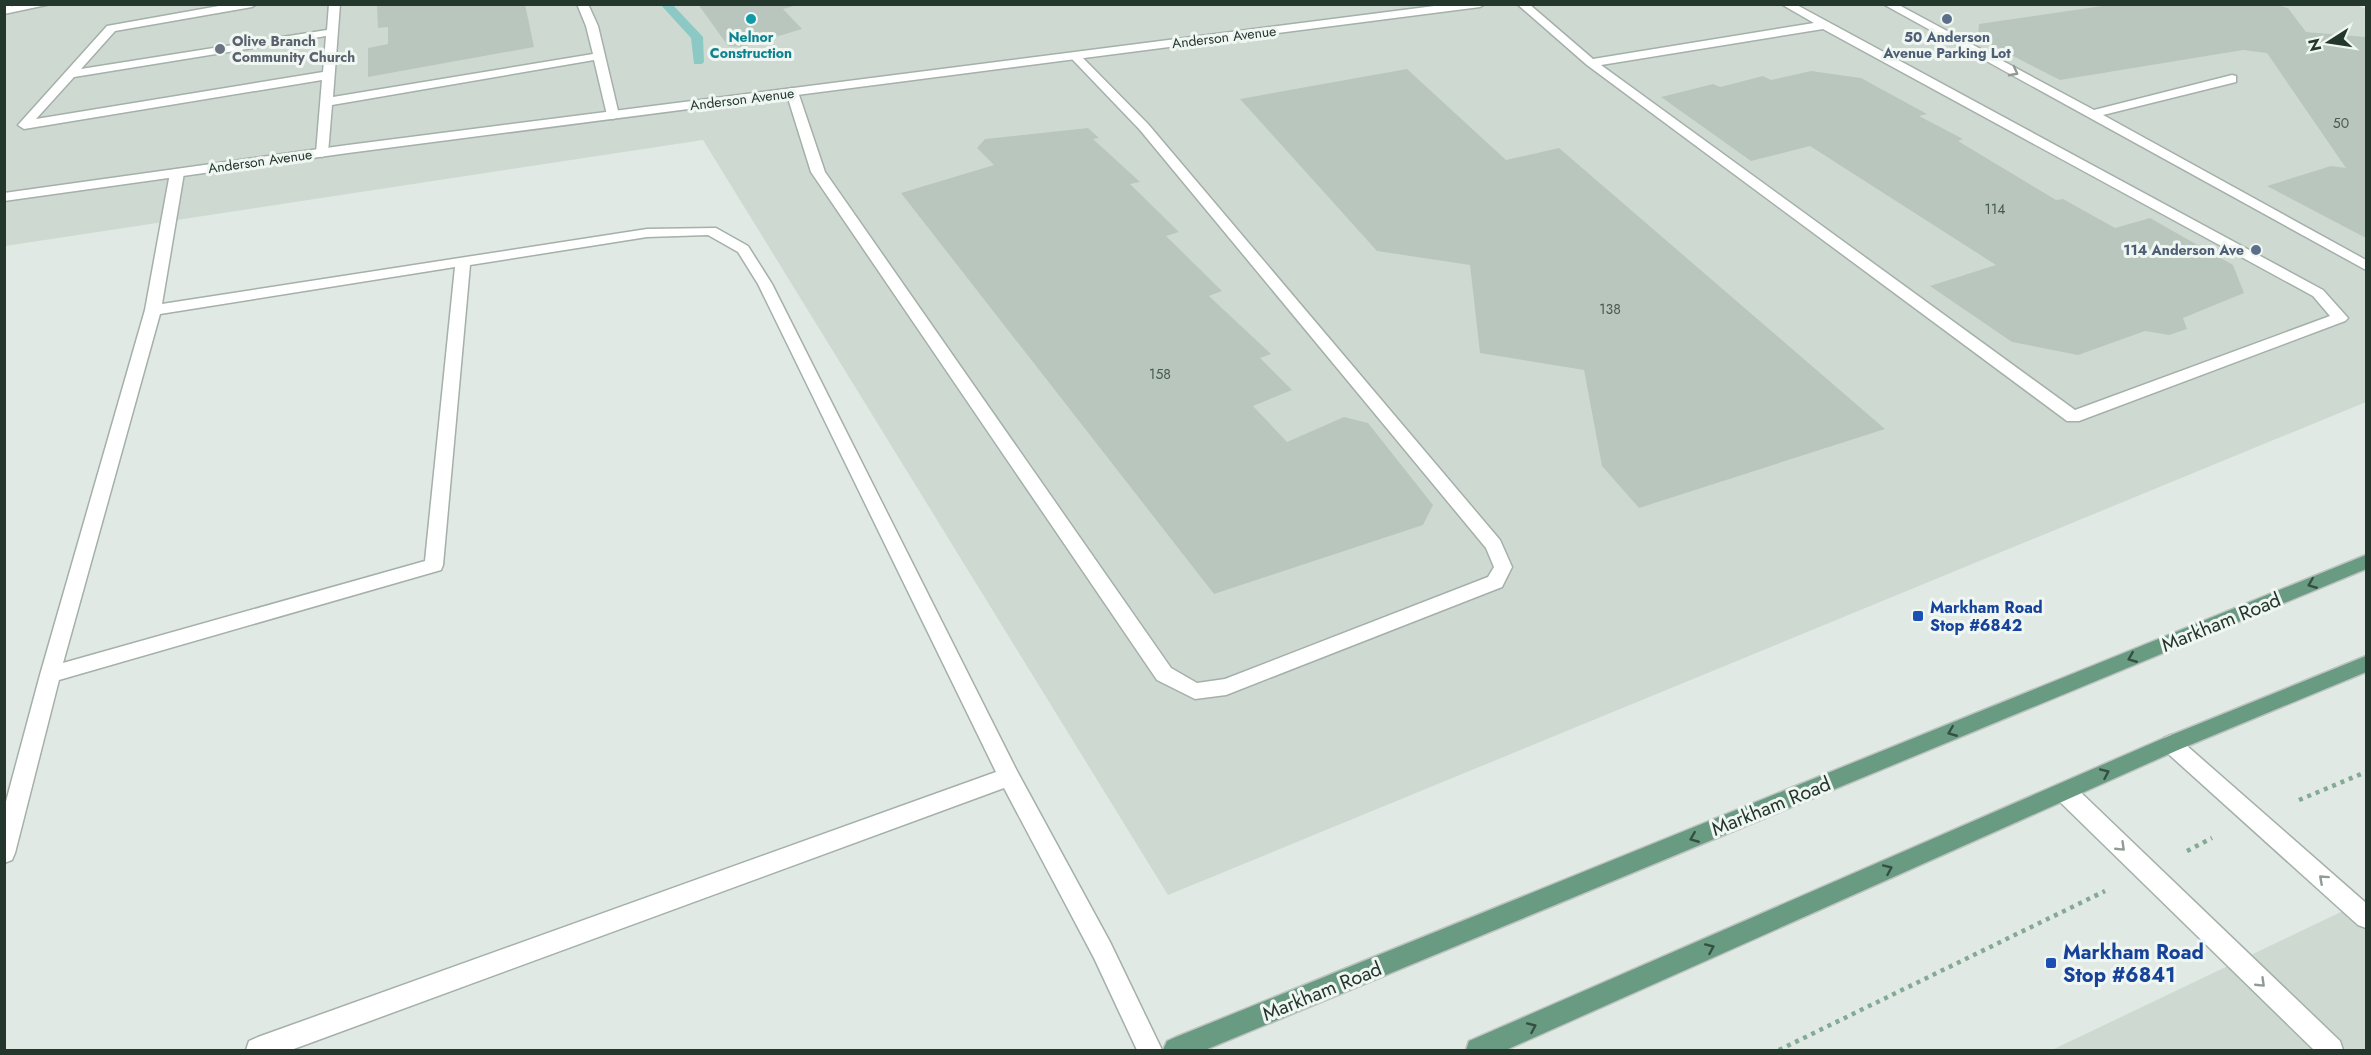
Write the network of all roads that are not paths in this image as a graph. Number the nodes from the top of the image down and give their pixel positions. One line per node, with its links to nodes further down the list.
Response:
1 (8, 4): 10 (street)
2 (46, 4): 10 (street)
3 (252, 4): 16 (street)
4 (335, 4): 12 (street)
5 (582, 4): 13 (street)
6 (1480, 4): 14 (street, Anderson Avenue)
7 (1522, 4): 15 (street)
8 (1786, 4): 11 (street)
9 (1888, 4): 21 (street, one-way to 21)
10 (4, 10)
11 (1825, 25): 15 (street); 15 (street)
12 (333, 32): 16 (street); 17 (street)
13 (600, 56): 20 (street); 22 (street)
14 (1076, 57): 19 (street, Anderson Avenue); 19 (street)
15 (1591, 63)
16 (70, 74): 17 (street)
17 (329, 75): 20 (street)
18 (2232, 79): 21 (street)
19 (792, 92): 22 (street, Anderson Avenue)
20 (327, 102): 23 (street)
21 (2092, 114): 27 (street)
22 (613, 115): 23 (street, Anderson Avenue)
23 (322, 153): 24 (street, Anderson Avenue)
24 (177, 173): 25 (street, Anderson Avenue); 28 (street)
25 (4, 197)
26 (463, 262): 28 (street); 31 (street); 33 (street)
27 (2367, 266)
28 (153, 310): 31 (street)
29 (2367, 562): 39 (main road, Markham Road, one-way to 39)
30 (2367, 664): 32 (main road)
31 (50, 675): 35 (street)
32 (2171, 744): 34 (main road, one-way to 32); 36 (street, one-way to 32)
33 (1009, 777): 37 (street); 38 (street)
34 (2064, 792): 40 (main road, one-way to 34); 41 (street, one-way to 41)
35 (4, 853)
36 (2367, 917)
37 (258, 1050)
38 (1150, 1050)
39 (1176, 1050)
40 (1478, 1050)
41 (2331, 1050)

